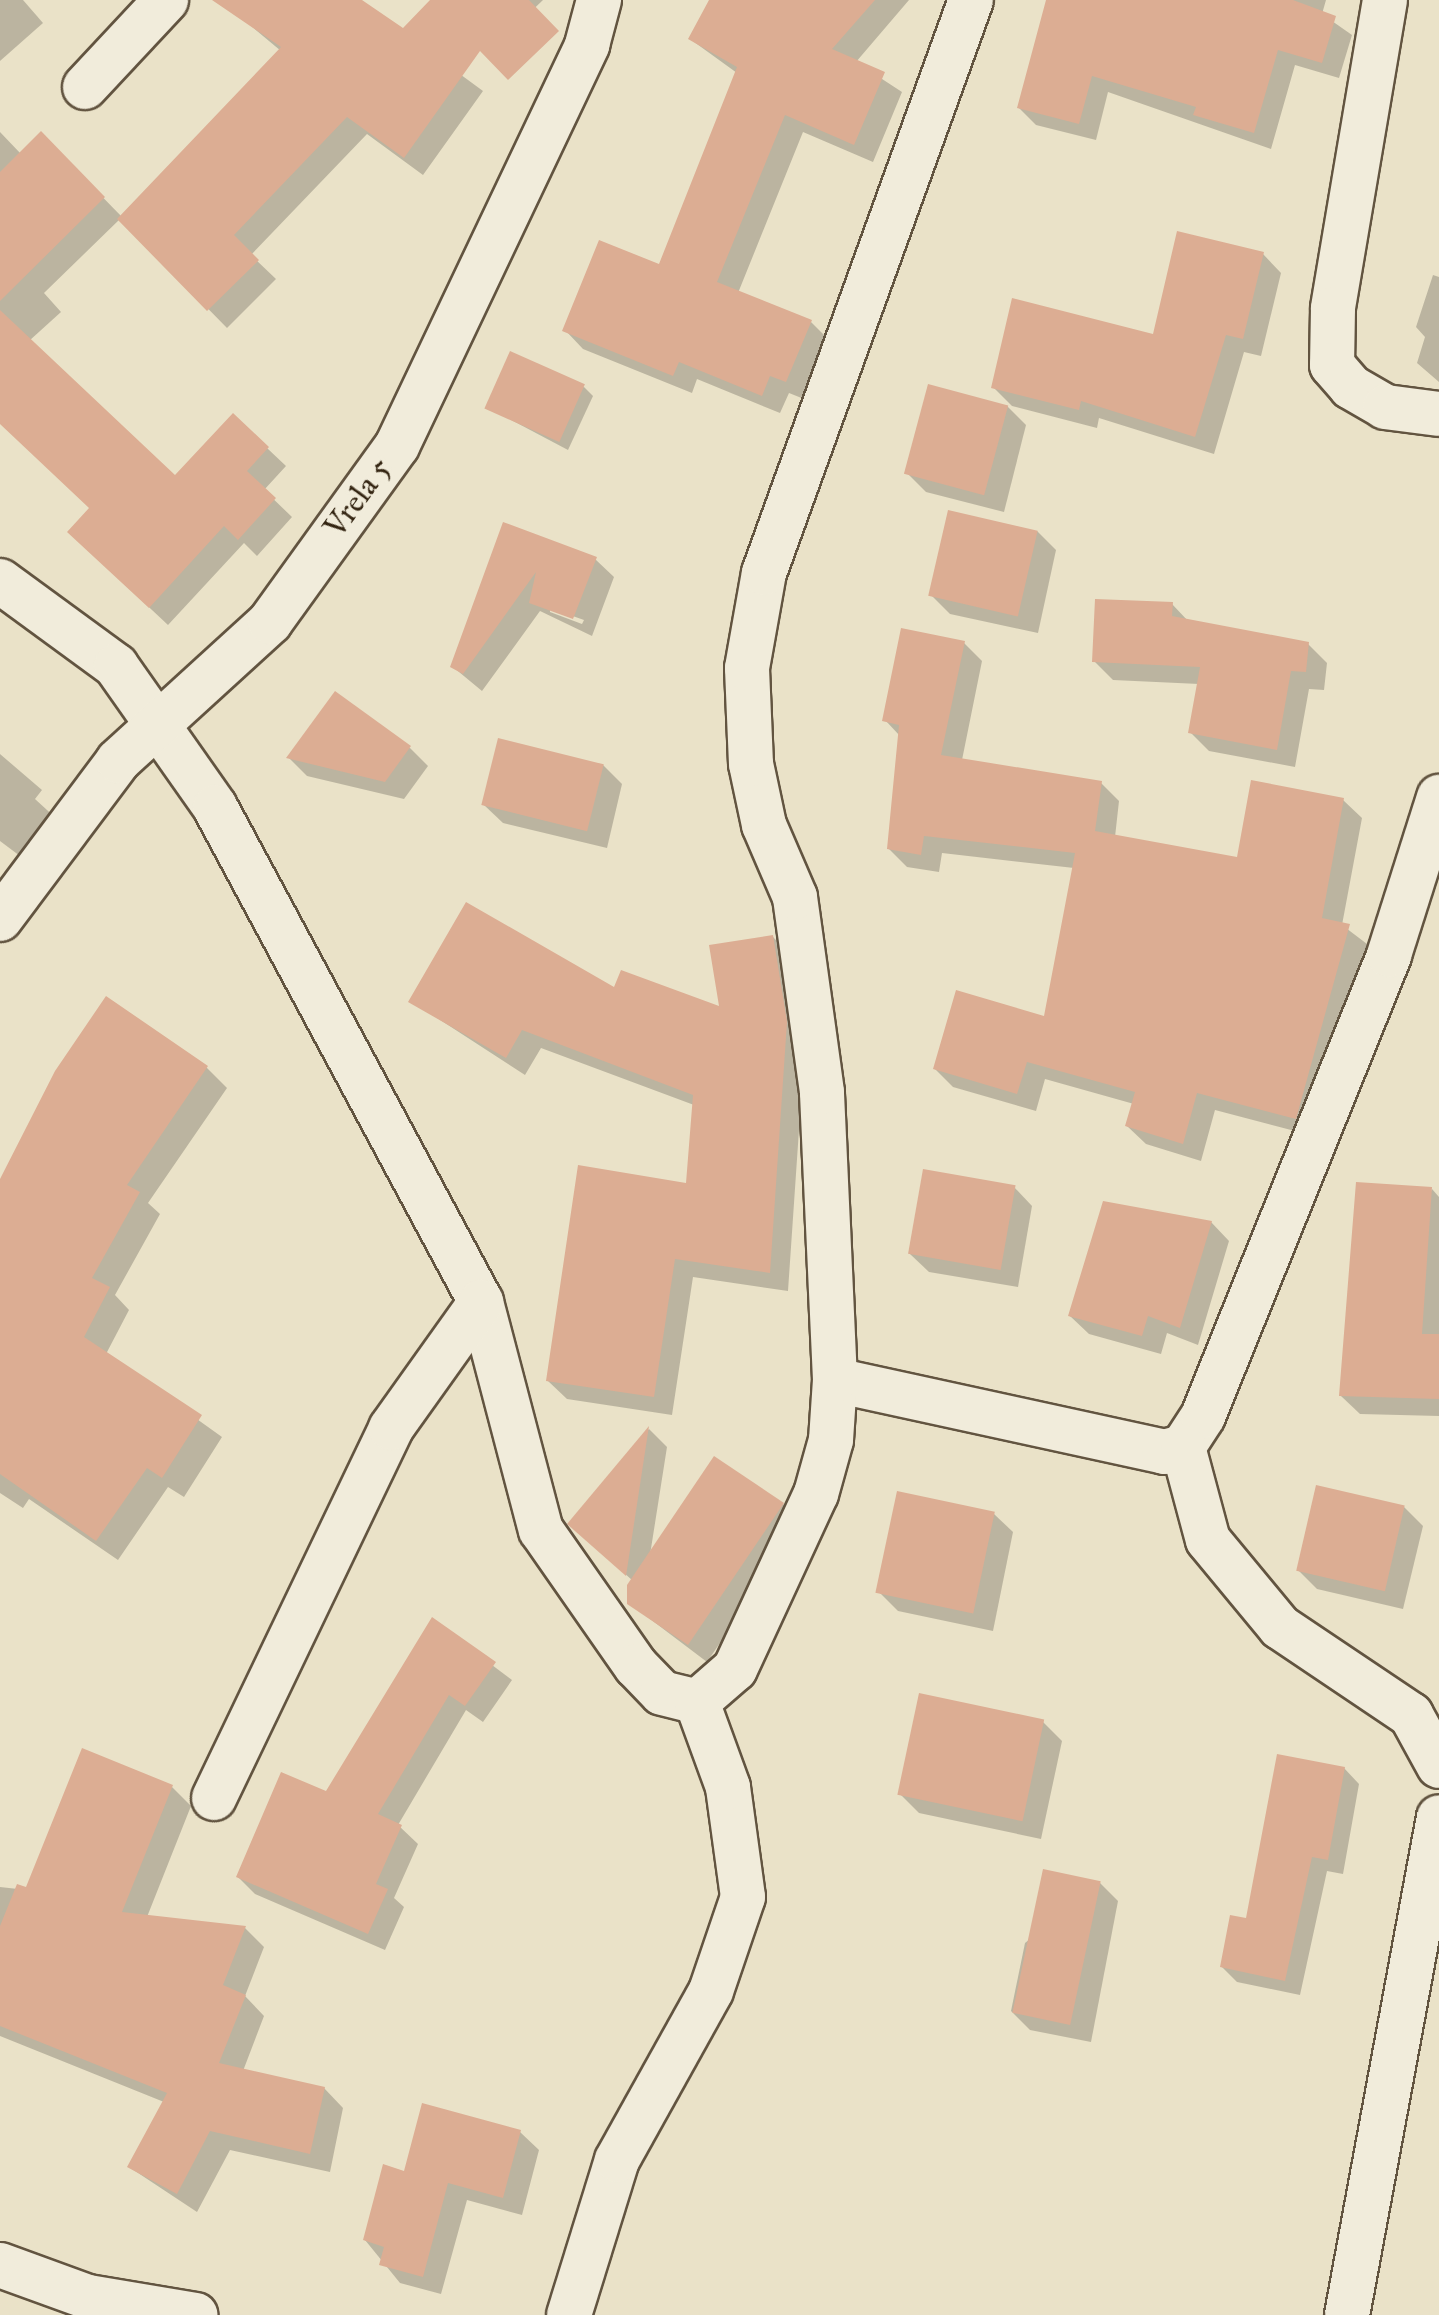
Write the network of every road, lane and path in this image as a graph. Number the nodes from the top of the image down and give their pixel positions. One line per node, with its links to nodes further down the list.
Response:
1 (166, 0): 5 (street)
2 (599, 0): 8 (street, Vrela 5)
3 (971, 0): 12 (street)
4 (1385, 0): 6 (street)
5 (85, 87)
6 (1439, 414)
7 (0, 581): 8 (street)
8 (162, 723): 10 (street, Vrela 5); 11 (street)
9 (1439, 797): 13 (street)
10 (0, 919)
11 (481, 1302): 14 (street); 16 (street)
12 (835, 1380): 13 (street); 14 (street)
13 (1183, 1447): 15 (street)
14 (697, 1702): 20 (street)
15 (1439, 1766)
16 (214, 1798)
17 (1439, 1817): 21 (street)
18 (0, 2265): 19 (street)
19 (196, 2315)
20 (569, 2315)
21 (1347, 2315)

